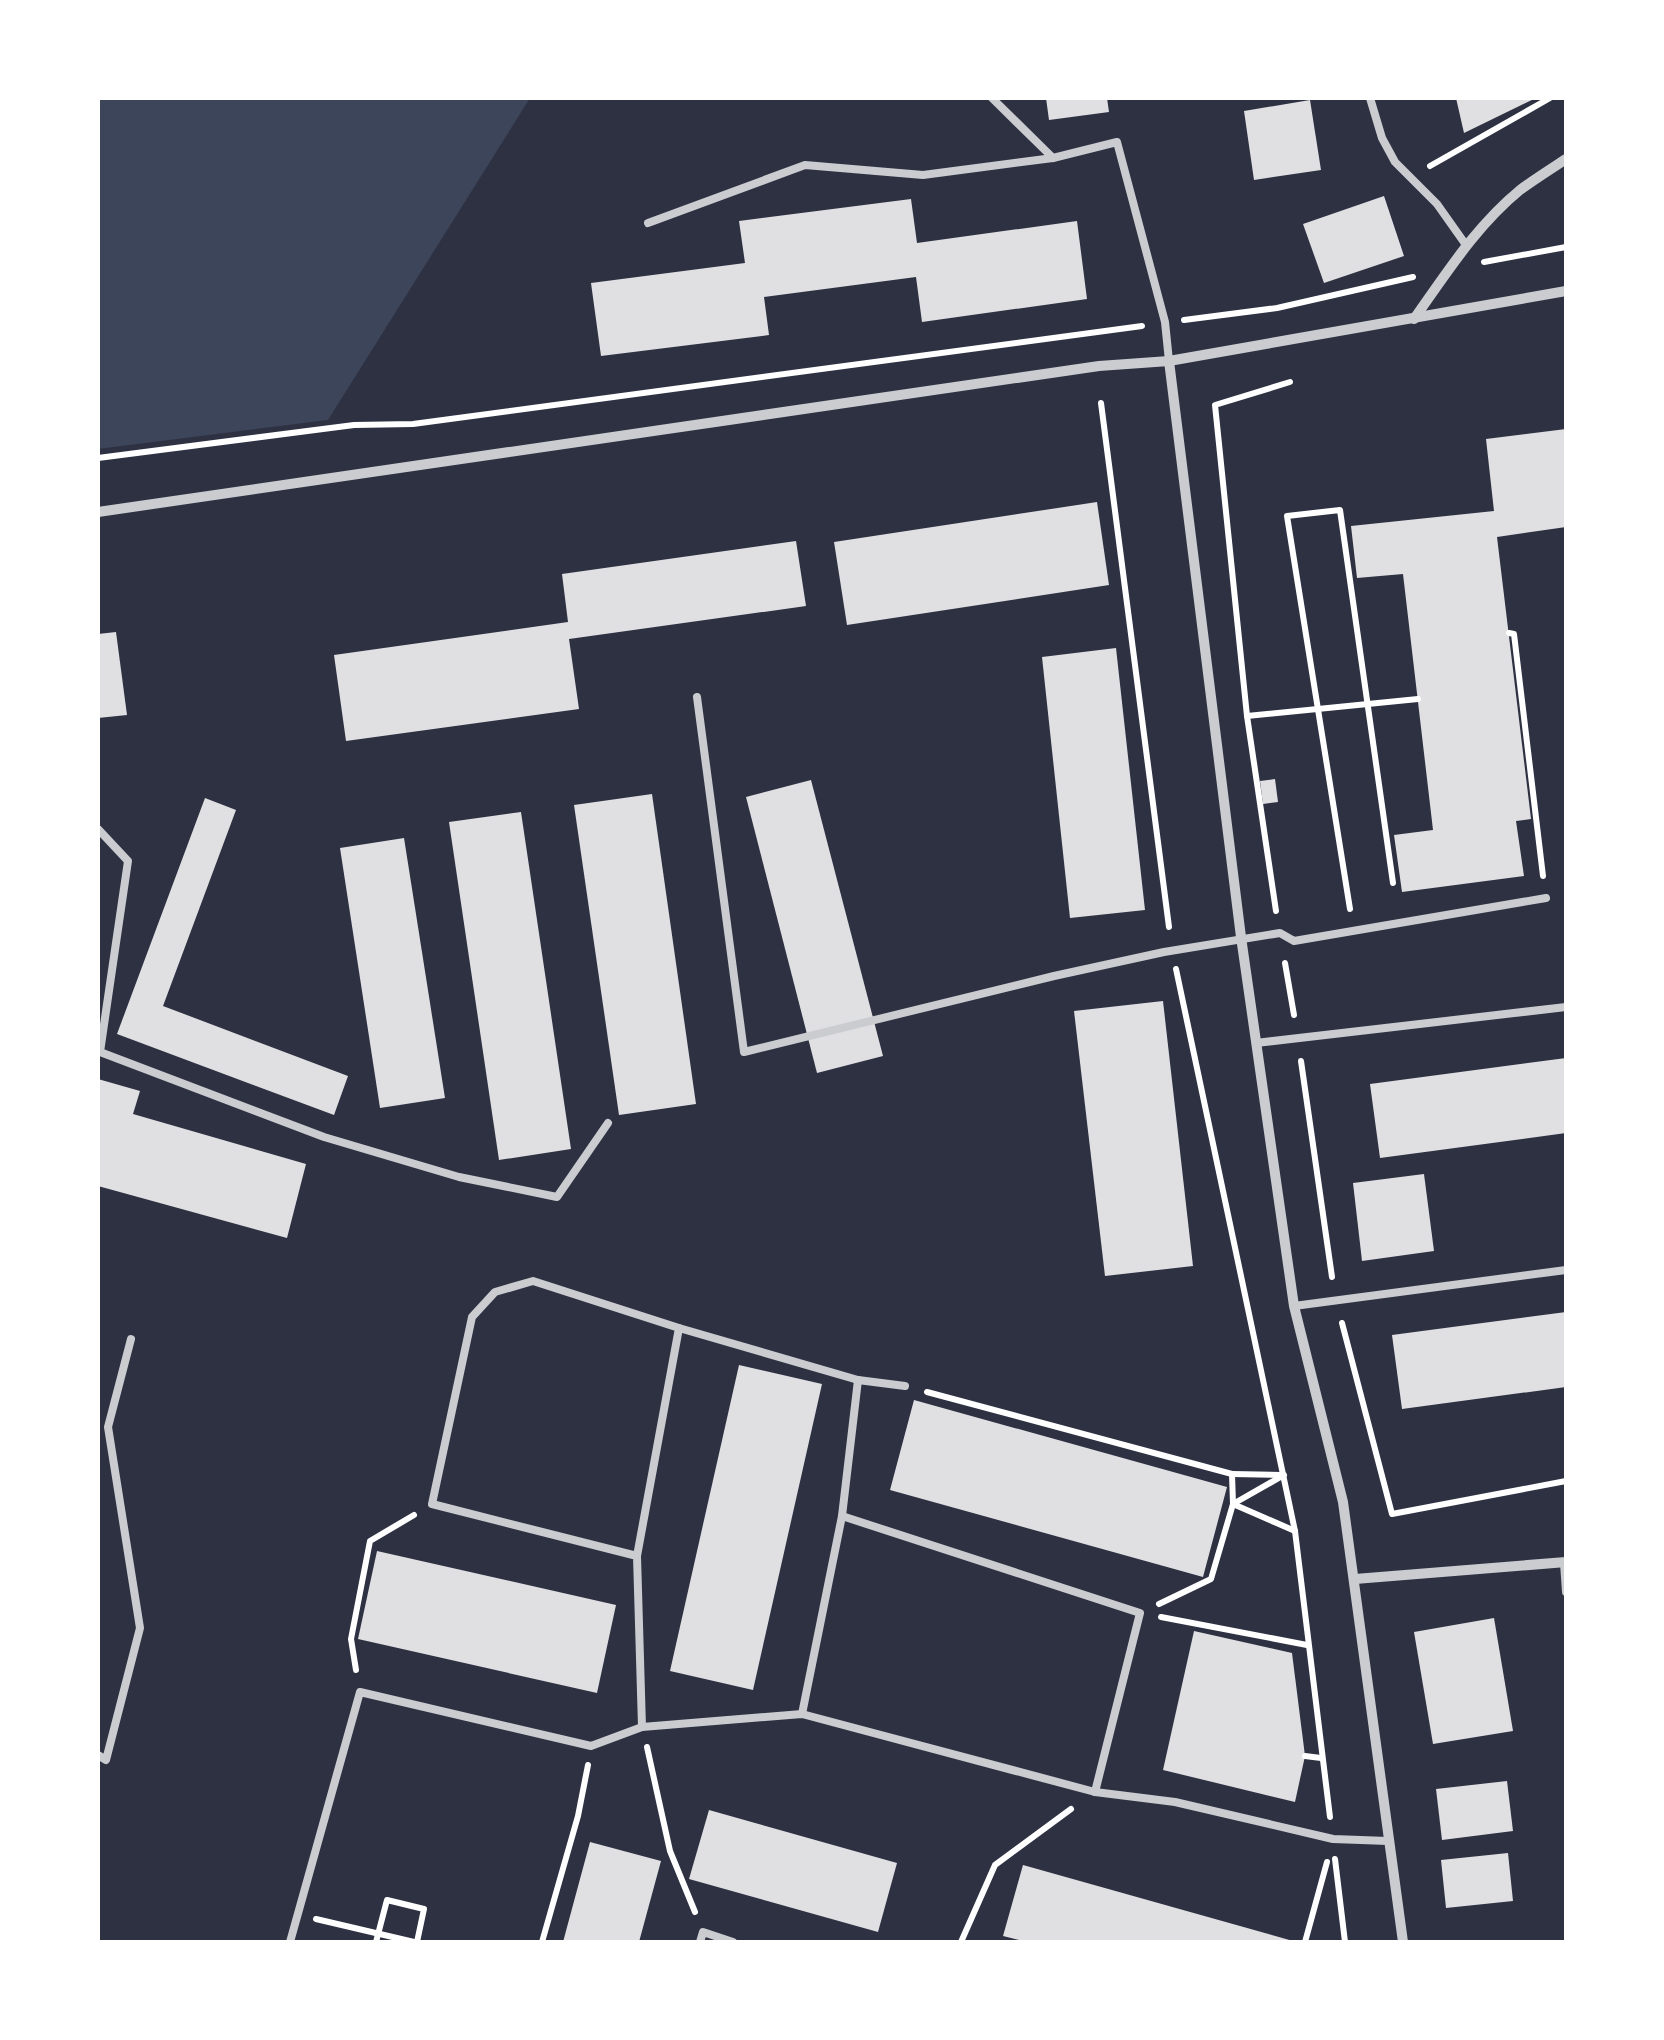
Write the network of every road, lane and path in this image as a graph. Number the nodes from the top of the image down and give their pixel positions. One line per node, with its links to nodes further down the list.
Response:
1 (992, 98): 4 (lane)
2 (1370, 98): 6 (lane)
3 (1550, 98): 6 (path)
4 (1052, 158): 7 (lane); 13 (lane)
5 (1566, 159): 8 (street)
6 (1408, 176): 8 (lane)
7 (648, 223)
8 (1466, 245): 10 (street)
9 (1566, 247): 10 (path)
10 (1449, 268): 12 (street); 13 (path)
11 (1566, 291): 12 (street)
12 (1414, 319): 14 (street)
13 (1165, 322): 14 (lane); 16 (path)
14 (1169, 361): 17 (street); 28 (street)
15 (1101, 403): 29 (path)
16 (98, 458)
17 (98, 512)
18 (1510, 633): 26 (path)
19 (697, 697): 29 (lane)
20 (1418, 699): 21 (path)
21 (1366, 702): 22 (path); 22 (path); 25 (path)
22 (1316, 707): 23 (path); 27 (path)
23 (1247, 716)
24 (98, 830): 32 (lane)
25 (1393, 883)
26 (1546, 898): 27 (lane)
27 (1353, 930): 28 (lane)
28 (1241, 938): 29 (lane); 31 (street)
29 (1172, 951): 40 (path)
30 (1566, 1007): 31 (lane)
31 (1256, 1042): 34 (street)
32 (608, 1123)
33 (1566, 1270): 34 (lane)
34 (1294, 1306): 49 (street)
35 (679, 1328): 37 (lane); 42 (lane); 47 (lane)
36 (132, 1338): 57 (lane)
37 (858, 1380): 38 (lane); 45 (lane)
38 (905, 1386): 39 (path)
39 (1232, 1474): 40 (path); 43 (path)
40 (1284, 1475): 43 (path); 46 (path)
41 (1566, 1481): 44 (path)
42 (432, 1504): 47 (lane); 53 (path)
43 (1234, 1504): 46 (path); 51 (path)
44 (1392, 1514)
45 (842, 1516): 51 (lane); 54 (lane)
46 (1295, 1531): 52 (path)
47 (637, 1556): 55 (lane)
48 (1565, 1562): 49 (street); 50 (lane)
49 (1355, 1579): 62 (street)
50 (1566, 1592)
51 (1140, 1613): 52 (path); 60 (lane)
52 (1307, 1645): 59 (path)
53 (360, 1692): 56 (lane); 63 (lane)
54 (802, 1714): 55 (lane); 60 (lane)
55 (642, 1726): 56 (lane); 64 (path)
56 (591, 1746): 68 (path)
57 (98, 1755)
58 (1305, 1756): 59 (path)
59 (1321, 1758): 61 (path)
60 (1095, 1792): 61 (lane); 71 (path)
61 (1333, 1839): 62 (lane); 72 (path); 73 (path)
62 (1388, 1841): 74 (street)
63 (296, 1914): 65 (path); 66 (lane)
64 (703, 1932): 69 (lane); 70 (lane)
65 (377, 1938): 67 (path); 67 (path)
66 (290, 1942)
67 (415, 1942)
68 (542, 1942)
69 (700, 1942)
70 (734, 1942)
71 (961, 1942)
72 (1305, 1942)
73 (1345, 1942)
74 (1403, 1942)

